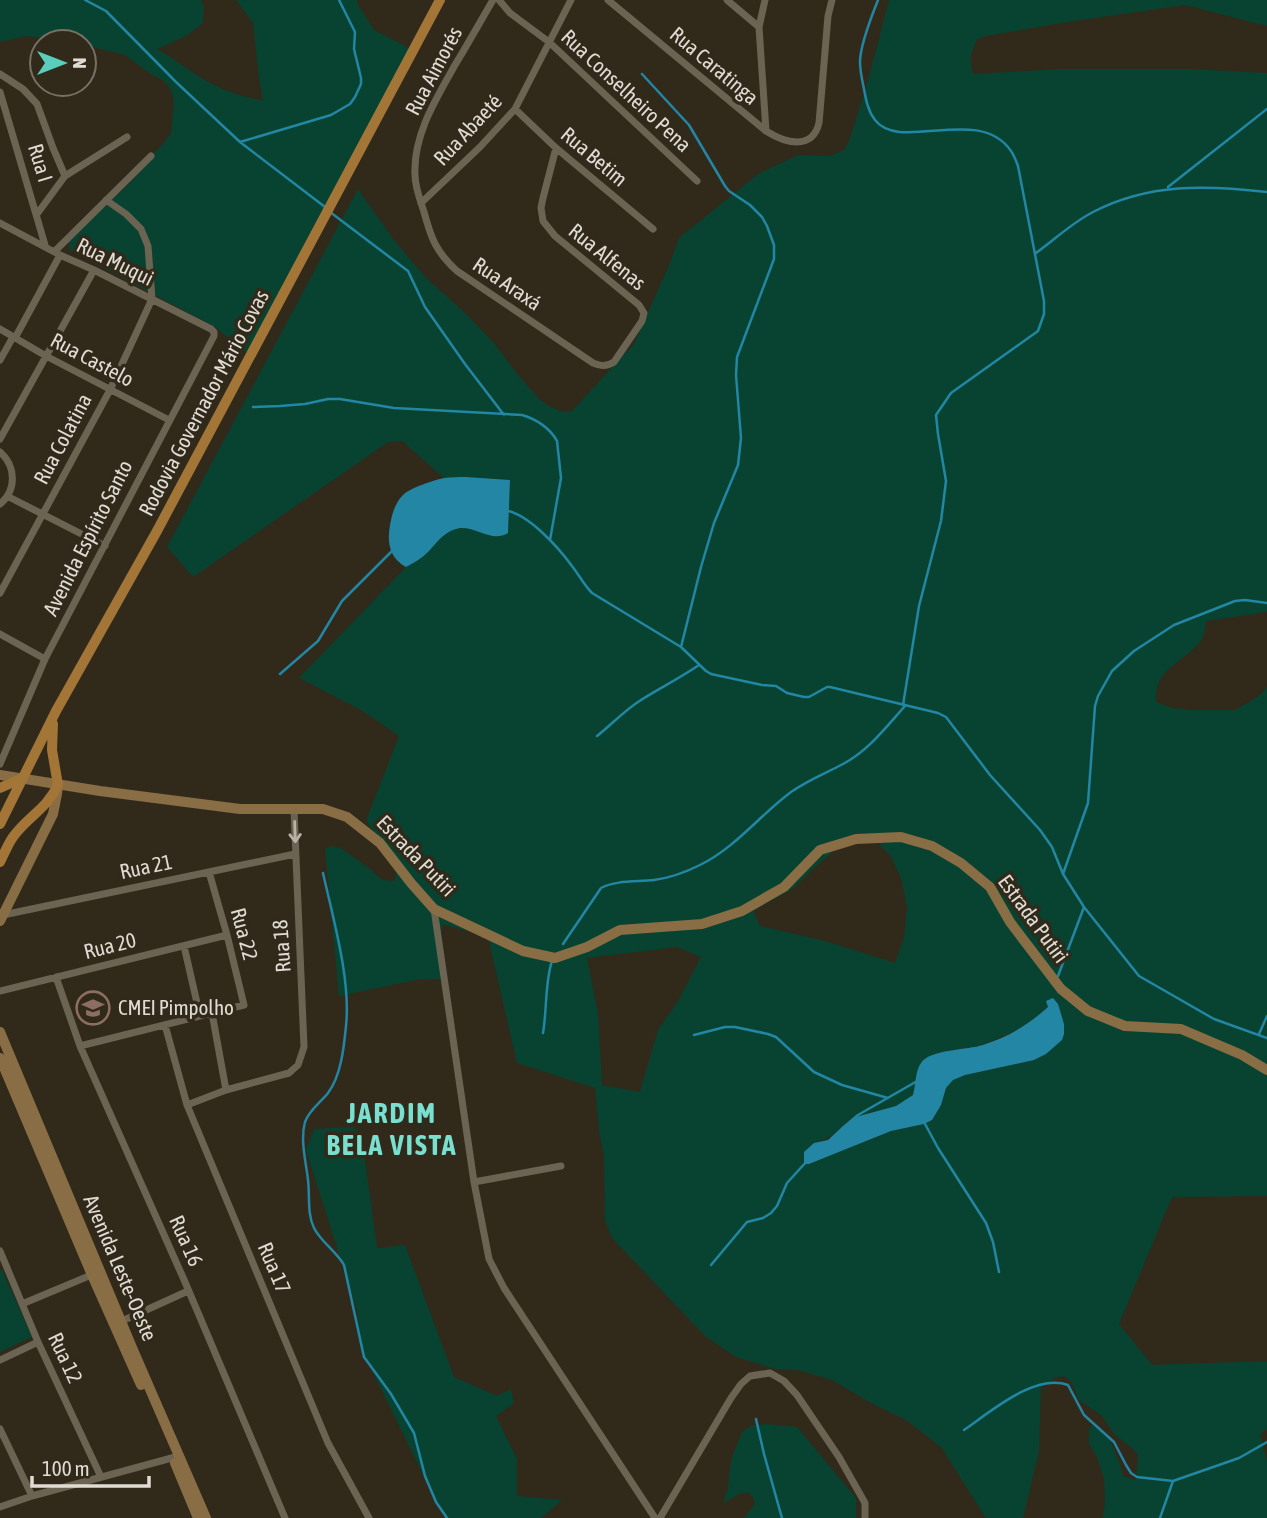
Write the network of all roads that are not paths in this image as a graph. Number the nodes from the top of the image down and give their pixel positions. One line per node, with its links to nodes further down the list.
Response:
1 (440, 0): 46 (main road, Rodovia Governador Mário Covas)
2 (493, 0): 21 (street, Rua Aimorés)
3 (499, 0): 10 (street, Rua Conselheiro Pena)
4 (571, 0): 10 (street, Rua Abaeté)
5 (608, 0): 14 (street, Rua Caratinga)
6 (727, 0): 9 (street)
7 (765, 0): 9 (street)
8 (832, 0): 14 (street)
9 (760, 27): 14 (street)
10 (549, 42): 13 (street, Rua Abaeté); 19 (street, Rua Conselheiro Pena)
11 (0, 74): 18 (street)
12 (0, 92): 22 (street, Rua I)
13 (515, 109): 16 (street, Rua Betim); 21 (street, Rua Abaeté)
14 (766, 131)
15 (128, 137): 18 (street)
16 (556, 148): 24 (street, Rua Betim); 34 (street, Rua Alfenas)
17 (151, 156): 20 (street)
18 (65, 176): 22 (street)
19 (697, 181)
20 (106, 200): 26 (street); 28 (street)
21 (421, 203): 34 (street, Rua Araxá)
22 (37, 214): 25 (street, Rua I)
23 (0, 223): 25 (street, Rua Muqui)
24 (653, 229)
25 (46, 246): 26 (street, Rua Muqui)
26 (57, 253): 27 (street, Rua Muqui); 31 (street)
27 (94, 270): 28 (street, Rua Muqui); 32 (street)
28 (152, 299): 30 (street, Rua Muqui); 35 (street, Rua Colatina)
29 (0, 329): 31 (street, Rua Castelo)
30 (214, 332): 36 (street, Avenida Espírito Santo)
31 (14, 337): 32 (street, Rua Castelo); 33 (street)
32 (46, 356): 35 (street, Rua Castelo); 37 (street)
33 (0, 360)
34 (605, 366)
35 (110, 390): 36 (street, Rua Castelo); 41 (street, Rua Colatina)
36 (169, 420): 42 (street, Avenida Espírito Santo)
37 (0, 439)
38 (0, 452): 39 (street)
39 (7, 496): 40 (street); 41 (street)
40 (0, 504)
41 (43, 513): 42 (street); 43 (street, Rua Colatina)
42 (105, 546): 45 (street, Avenida Espírito Santo)
43 (0, 593)
44 (0, 634): 45 (street)
45 (45, 659): 47 (street, Avenida Espírito Santo)
46 (56, 711): 49 (main road, Rodovia Governador Mário Covas); 50 (main road)
47 (0, 764)
48 (0, 775): 49 (street, Estrada Putiri)
49 (23, 778): 50 (street, Estrada Putiri); 51 (main road); 54 (main road, Rodovia Governador Mário Covas)
50 (58, 785): 52 (street, Estrada Putiri); 53 (main road); 55 (street)
51 (0, 788)
52 (294, 810): 56 (street, Rua 18, one-way to 56); 59 (street, Estrada Putiri)
53 (27, 821): 55 (street); 57 (main road)
54 (0, 824)
55 (46, 830): 60 (street)
56 (295, 854): 58 (street, Rua 21); 72 (street, Rua 18)
57 (0, 862)
58 (209, 872): 60 (street, Rua 21); 61 (street, Rua 22)
59 (435, 909): 71 (street, Estrada Putiri); 75 (street)
60 (1, 918)
61 (227, 935): 62 (street, Rua 20); 65 (street, Rua 22)
62 (184, 946): 63 (street, Rua 20); 66 (street)
63 (56, 977): 64 (street, Rua 20); 69 (street, Rua 16)
64 (0, 991)
65 (212, 1013): 66 (street); 72 (street)
66 (200, 1016): 67 (street)
67 (165, 1024): 69 (street); 73 (street, Rua 17)
68 (1, 1040): 78 (street, Avenida Leste-Oeste)
69 (80, 1046): 79 (street, Rua 16)
70 (0, 1058): 78 (street, Avenida Leste-Oeste)
71 (1267, 1070)
72 (226, 1090): 73 (street)
73 (187, 1105): 92 (street, Rua 17)
74 (561, 1166): 75 (street)
75 (474, 1182): 93 (street)
76 (0, 1251): 77 (street, Rua 12)
77 (2, 1264): 80 (street, Rua 12)
78 (96, 1273): 80 (street); 81 (street, Avenida Leste-Oeste); 85 (street, Avenida Leste-Oeste)
79 (188, 1291): 81 (street); 91 (street, Rua 16)
80 (22, 1304): 82 (street, Rua 12)
81 (122, 1321): 85 (street, Avenida Leste-Oeste)
82 (38, 1342): 83 (street); 86 (street, Rua 12)
83 (0, 1360)
84 (0, 1429): 87 (street)
85 (176, 1457): 86 (street); 89 (street, Avenida Leste-Oeste); 90 (street, Avenida Leste-Oeste)
86 (101, 1477): 87 (street)
87 (32, 1496): 88 (street)
88 (0, 1507)
89 (198, 1518)
90 (206, 1518)
91 (285, 1518)
92 (369, 1518)
93 (658, 1518): 94 (street)
94 (865, 1518)

